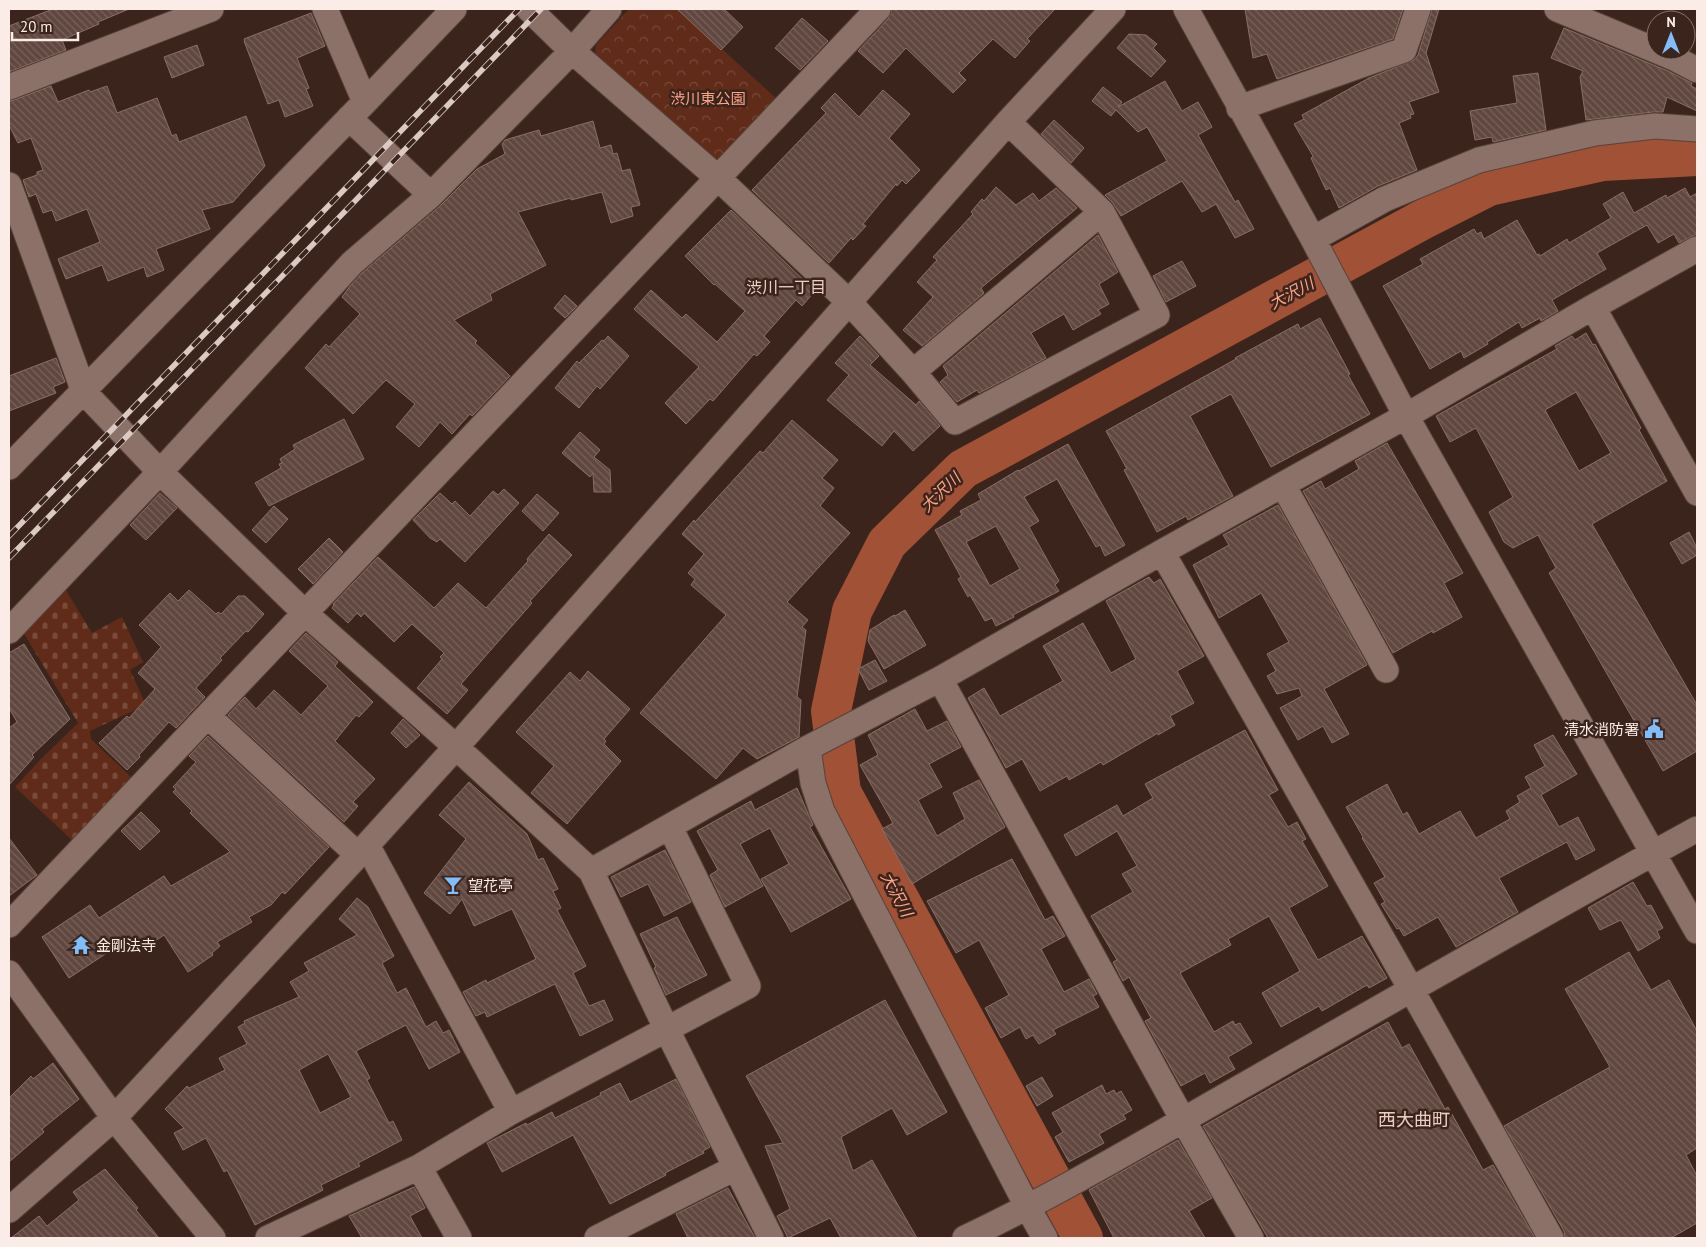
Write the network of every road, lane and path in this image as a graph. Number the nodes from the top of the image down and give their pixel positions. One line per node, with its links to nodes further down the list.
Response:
1 (212, 9): 13 (street)
2 (325, 9): 15 (street)
3 (454, 9): 15 (street)
4 (529, 9): 11 (street)
5 (609, 9): 11 (street)
6 (878, 9): 18 (street)
7 (1114, 9): 16 (street)
8 (1186, 9): 14 (street)
9 (1418, 9): 14 (street)
10 (1557, 9): 12 (street)
11 (572, 51): 18 (street); 20 (street)
12 (1697, 70)
13 (9, 87)
14 (1239, 108): 22 (street)
15 (357, 110): 20 (street); 27 (street)
16 (1008, 122): 21 (street); 24 (street)
17 (1697, 129): 22 (street)
18 (718, 178): 24 (street); 34 (street)
19 (9, 185): 27 (street)
20 (431, 195): 30 (street)
21 (1102, 212): 26 (street); 26 (street)
22 (1315, 242): 28 (street)
23 (1697, 249): 25 (street)
24 (849, 302): 26 (street); 39 (street)
25 (1593, 307): 28 (street); 32 (street)
26 (914, 372)
27 (84, 392): 29 (street); 30 (street)
28 (1406, 416): 31 (street); 44 (street)
29 (9, 467)
30 (160, 472): 34 (street); 35 (street)
31 (1283, 485): 33 (street); 36 (street)
32 (1697, 493)
33 (1162, 552): 37 (street); 49 (street)
34 (306, 614): 38 (street); 39 (street)
35 (9, 631)
36 (1386, 670)
37 (940, 679): 40 (street); 53 (street)
38 (208, 716): 43 (street); 46 (street)
39 (456, 747): 43 (street); 45 (street)
40 (808, 748): 41 (street); 56 (street)
41 (670, 827): 45 (street); 50 (street)
42 (1697, 829): 44 (street)
43 (363, 850): 51 (street); 52 (street)
44 (1653, 853): 47 (street); 49 (street)
45 (591, 871): 50 (street)
46 (9, 925)
47 (1697, 930)
48 (12, 987): 52 (street)
49 (1411, 989): 53 (street); 66 (street)
50 (667, 1030): 51 (street); 55 (street)
51 (511, 1112): 54 (street)
52 (114, 1118): 57 (street); 58 (street)
53 (1183, 1120): 56 (street); 65 (street)
54 (419, 1167): 59 (street); 60 (street)
55 (735, 1168): 61 (street); 62 (street)
56 (1028, 1208): 63 (street); 64 (street)
57 (9, 1210)
58 (213, 1238)
59 (268, 1238)
60 (459, 1238)
61 (597, 1238)
62 (771, 1238)
63 (965, 1238)
64 (1045, 1238)
65 (1251, 1238)
66 (1551, 1238)

